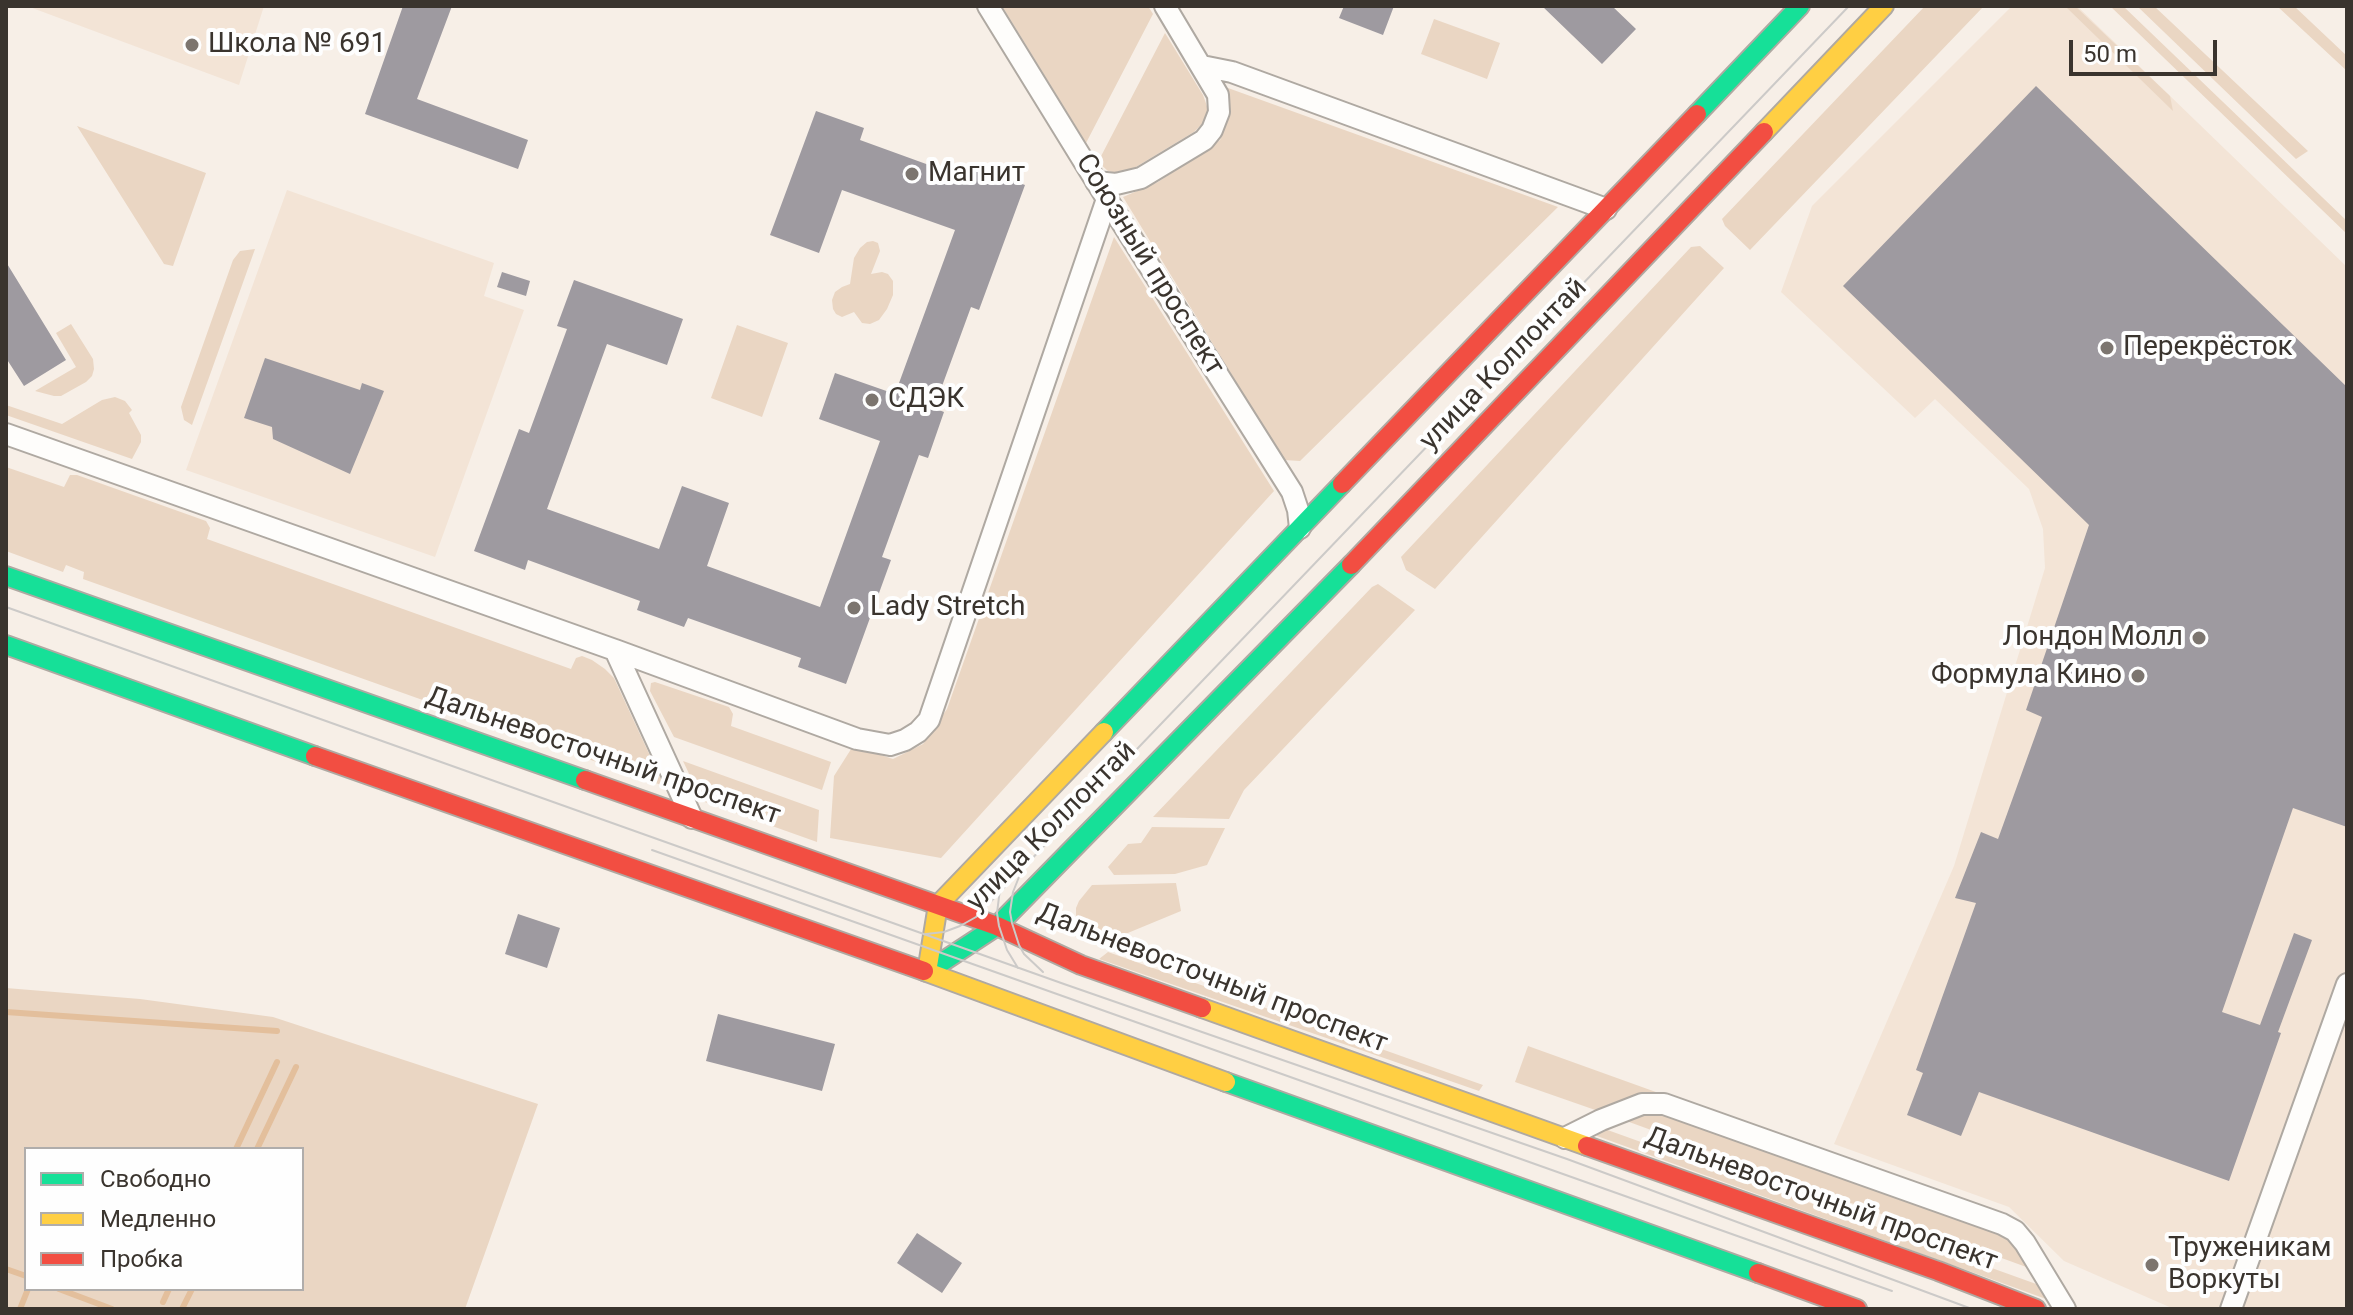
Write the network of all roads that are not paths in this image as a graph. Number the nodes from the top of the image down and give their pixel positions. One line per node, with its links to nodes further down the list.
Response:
1 (988, 6): 6 (street, Союзный проспект)
2 (1165, 6): 5 (street)
3 (1800, 6): 7 (main road, улица Коллонтай)
4 (1884, 6): 15 (main road, улица Коллонтай)
5 (1202, 66): 6 (street); 7 (street)
6 (1101, 190): 9 (street, Союзный проспект); 12 (street)
7 (1606, 209): 9 (main road, улица Коллонтай)
8 (6, 434): 12 (street)
9 (1300, 528): 14 (main road, улица Коллонтай)
10 (6, 576): 13 (main road, Дальневосточный проспект)
11 (6, 645): 16 (main road)
12 (615, 650): 13 (street)
13 (692, 818): 14 (main road, Дальневосточный проспект)
14 (938, 905): 15 (main road, Дальневосточный проспект); 16 (main road, улица Коллонтай)
15 (997, 926): 16 (main road, улица Коллонтай); 18 (main road, Дальневосточный проспект)
16 (927, 972): 19 (main road)
17 (2347, 984): 22 (street)
18 (1565, 1138): 20 (main road, Дальневосточный проспект); 21 (street)
19 (1857, 1309)
20 (2036, 1309)
21 (2065, 1309)
22 (2231, 1309)

